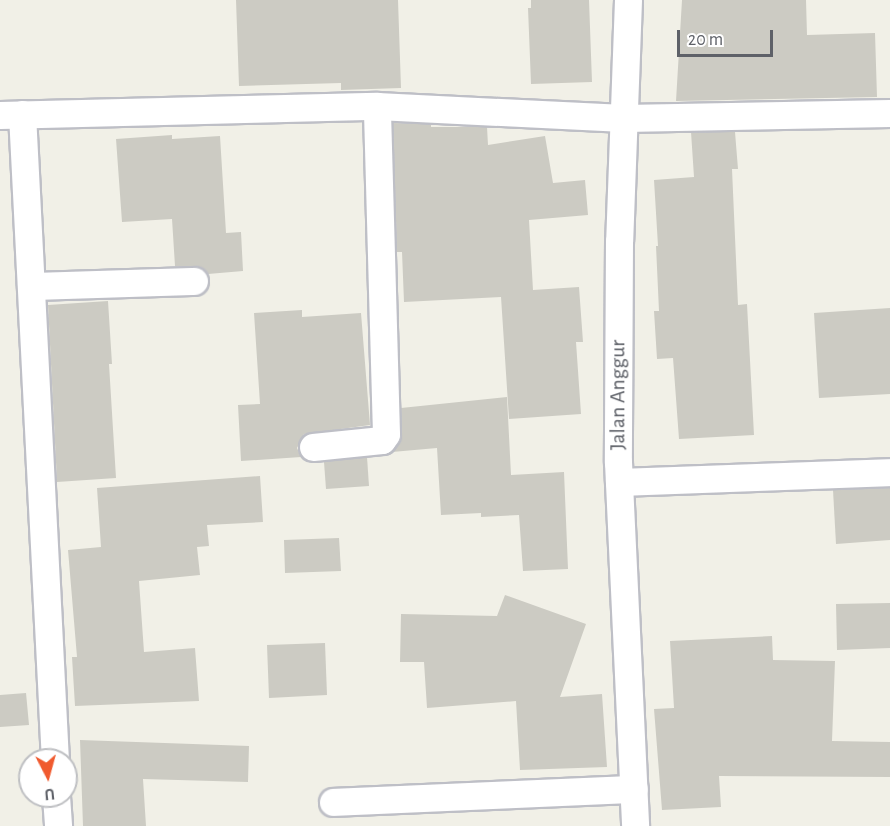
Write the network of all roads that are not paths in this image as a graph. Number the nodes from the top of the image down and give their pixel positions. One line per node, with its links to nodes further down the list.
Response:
1 (628, 0): 5 (street, Jalan Anggur)
2 (377, 106): 4 (street); 5 (street); 8 (street)
3 (890, 113): 5 (street)
4 (11, 115): 7 (street)
5 (624, 118): 10 (street, Jalan Anggur)
6 (194, 281): 7 (street)
7 (32, 286): 11 (street)
8 (313, 447)
9 (890, 472): 10 (street)
10 (620, 482): 12 (street, Jalan Anggur)
11 (53, 748)
12 (634, 789): 13 (street); 16 (street, Jalan Anggur)
13 (333, 802)
14 (57, 808): 15 (street)
15 (58, 826)
16 (635, 826)

